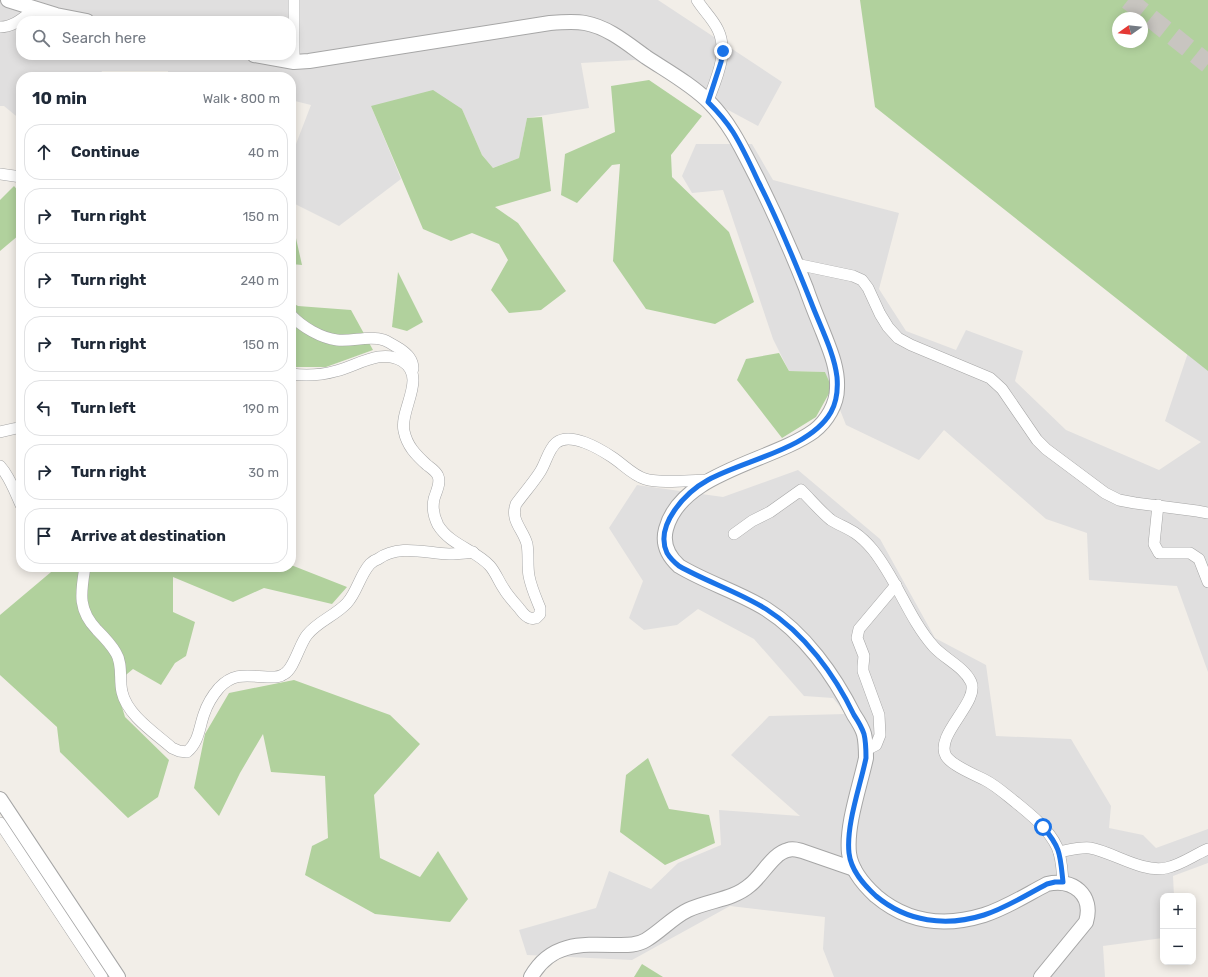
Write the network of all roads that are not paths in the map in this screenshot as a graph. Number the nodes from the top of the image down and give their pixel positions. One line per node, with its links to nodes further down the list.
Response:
1 (8, 0): 4 (street)
2 (294, 0): 7 (street)
3 (697, 0): 12 (street)
4 (35, 9): 5 (street); 6 (street)
5 (26, 16)
6 (61, 16)
7 (294, 16)
8 (16, 23): 9 (street)
9 (0, 28)
10 (283, 60): 11 (street)
11 (294, 62): 12 (street)
12 (708, 102): 15 (street)
13 (0, 174): 14 (street)
14 (16, 176)
15 (796, 264): 22 (street); 24 (street)
16 (296, 320): 17 (street)
17 (412, 373): 18 (street); 27 (street)
18 (296, 374)
19 (16, 428): 20 (street)
20 (0, 432)
21 (0, 466): 23 (street)
22 (709, 480): 27 (street); 31 (street)
23 (16, 494)
24 (1158, 506): 25 (street); 29 (street)
25 (1208, 513)
26 (734, 534): 30 (street)
27 (474, 552): 28 (street)
28 (84, 572)
29 (1208, 582)
30 (896, 585): 31 (street); 35 (street)
31 (866, 750): 36 (street)
32 (0, 799): 39 (street)
33 (0, 823): 38 (street)
34 (1208, 849): 35 (street)
35 (1059, 852): 37 (street)
36 (854, 869): 37 (street); 40 (street)
37 (1063, 882): 41 (street)
38 (102, 977)
39 (118, 977)
40 (531, 977)
41 (1041, 977)

